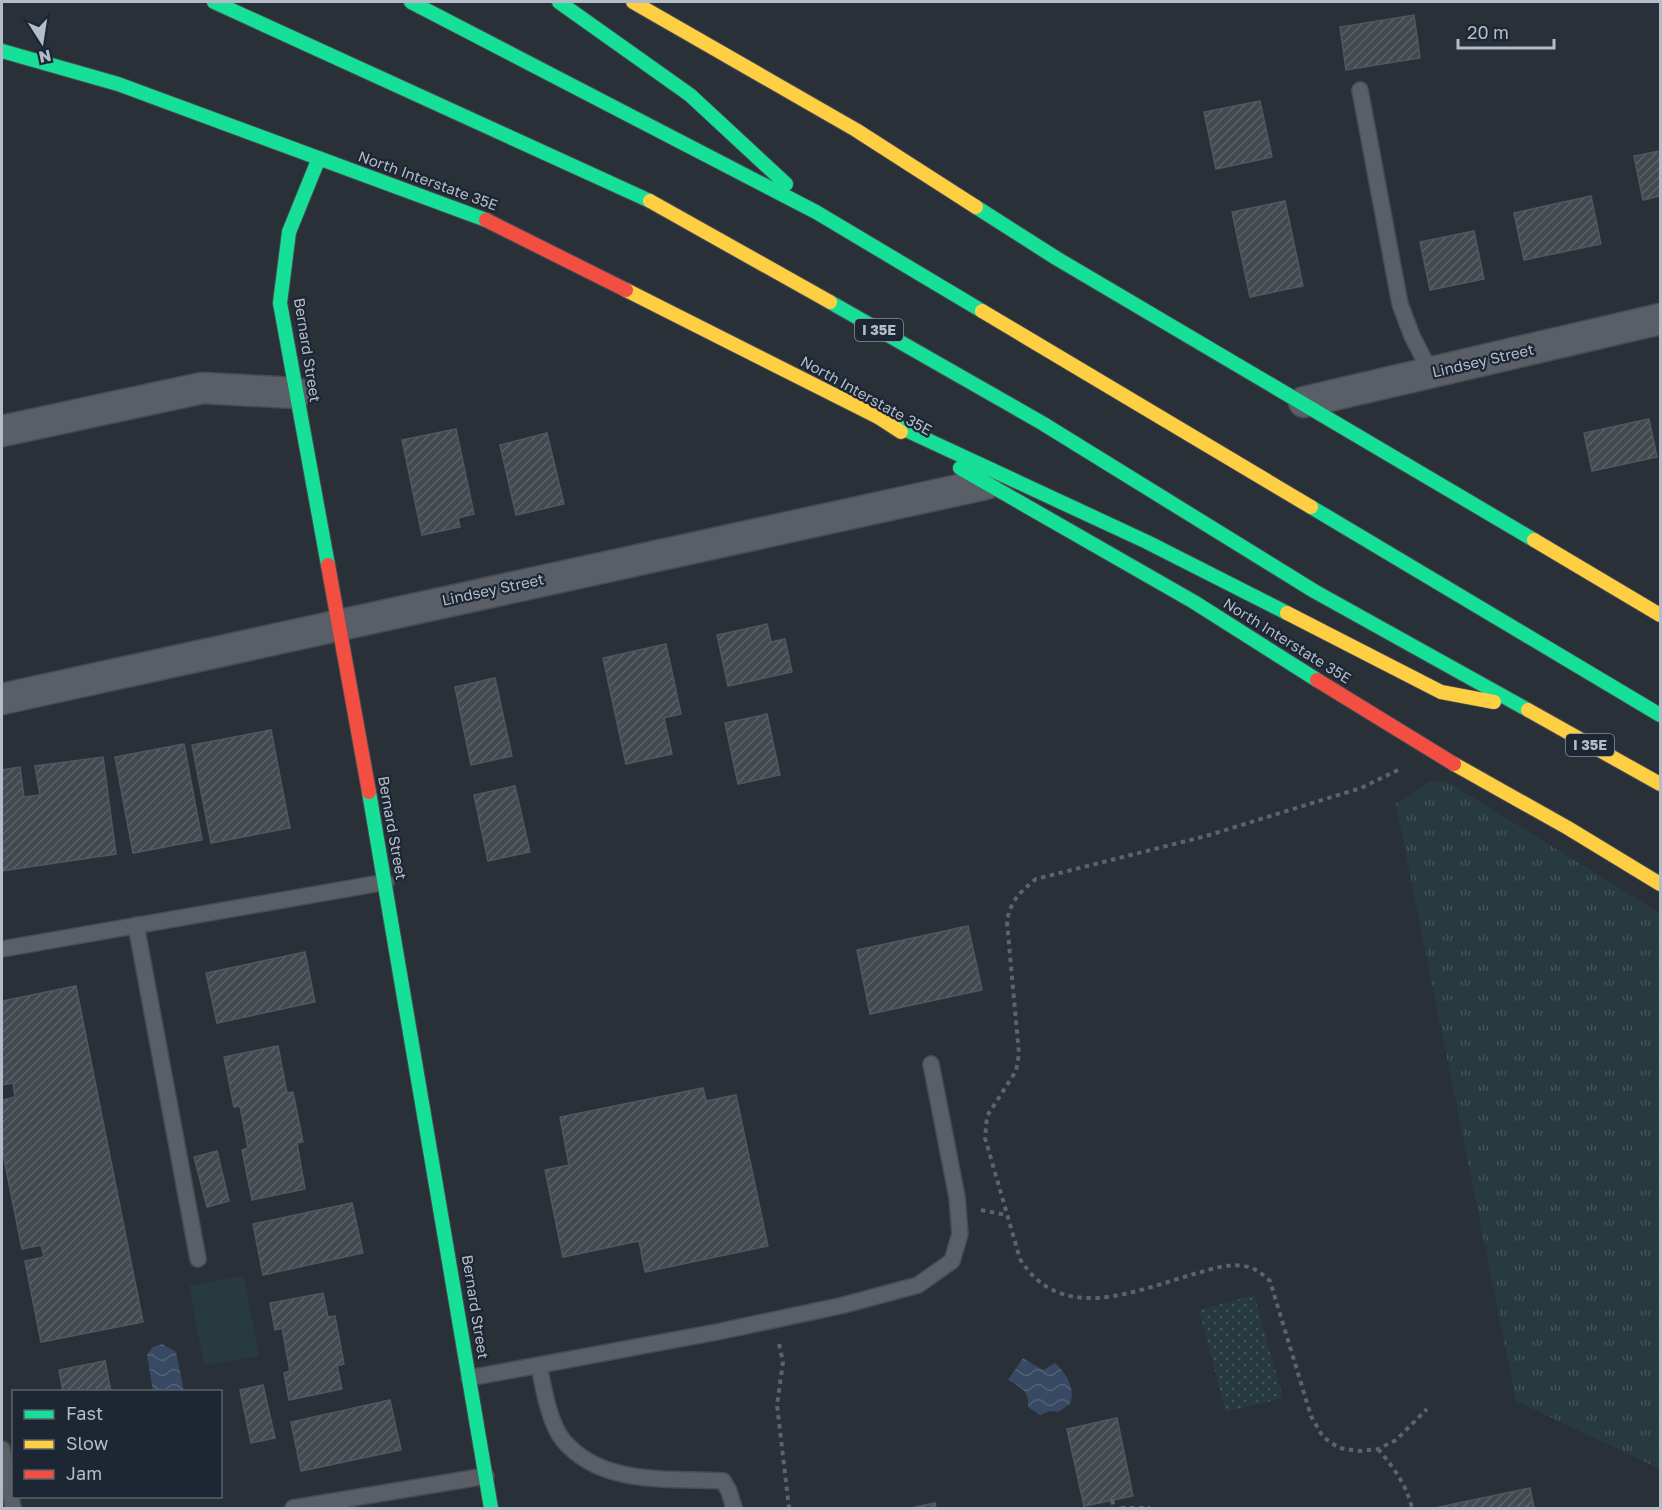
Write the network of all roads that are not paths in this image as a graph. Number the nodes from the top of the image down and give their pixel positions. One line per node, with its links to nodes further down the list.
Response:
1 (214, 2): 19 (main road, I 35E)
2 (411, 2): 8 (main road)
3 (559, 2): 8 (main road)
4 (633, 2): 12 (main road)
5 (2, 51): 7 (main road, North Interstate 35E)
6 (1360, 90): 10 (lane)
7 (319, 158): 11 (main road, Bernard Street); 13 (main road, North Interstate 35E)
8 (816, 212): 20 (main road)
9 (1660, 319): 10 (street, Lindsey Street)
10 (1431, 373): 12 (street, Lindsey Street)
11 (296, 393): 14 (street); 17 (main road, Bernard Street)
12 (1305, 402): 16 (main road)
13 (878, 417): 15 (main road, North Interstate 35E); 19 (main road)
14 (2, 431)
15 (986, 484): 17 (street, Lindsey Street); 23 (main road, North Interstate 35E)
16 (1660, 615)
17 (338, 624): 18 (street, Lindsey Street); 22 (main road, Bernard Street)
18 (2, 699)
19 (1519, 706): 21 (main road, I 35E)
20 (1660, 715)
21 (1660, 784)
22 (386, 882): 24 (lane); 29 (main road, Bernard Street)
23 (1660, 884)
24 (136, 925): 25 (lane); 27 (lane)
25 (2, 949)
26 (932, 1064): 28 (lane)
27 (198, 1259)
28 (539, 1365): 29 (lane); 35 (lane)
29 (469, 1378): 31 (main road, Bernard Street)
30 (2, 1455): 32 (lane)
31 (486, 1476): 33 (lane); 34 (main road, Bernard Street)
32 (13, 1509)
33 (293, 1509)
34 (491, 1509)
35 (734, 1509)

